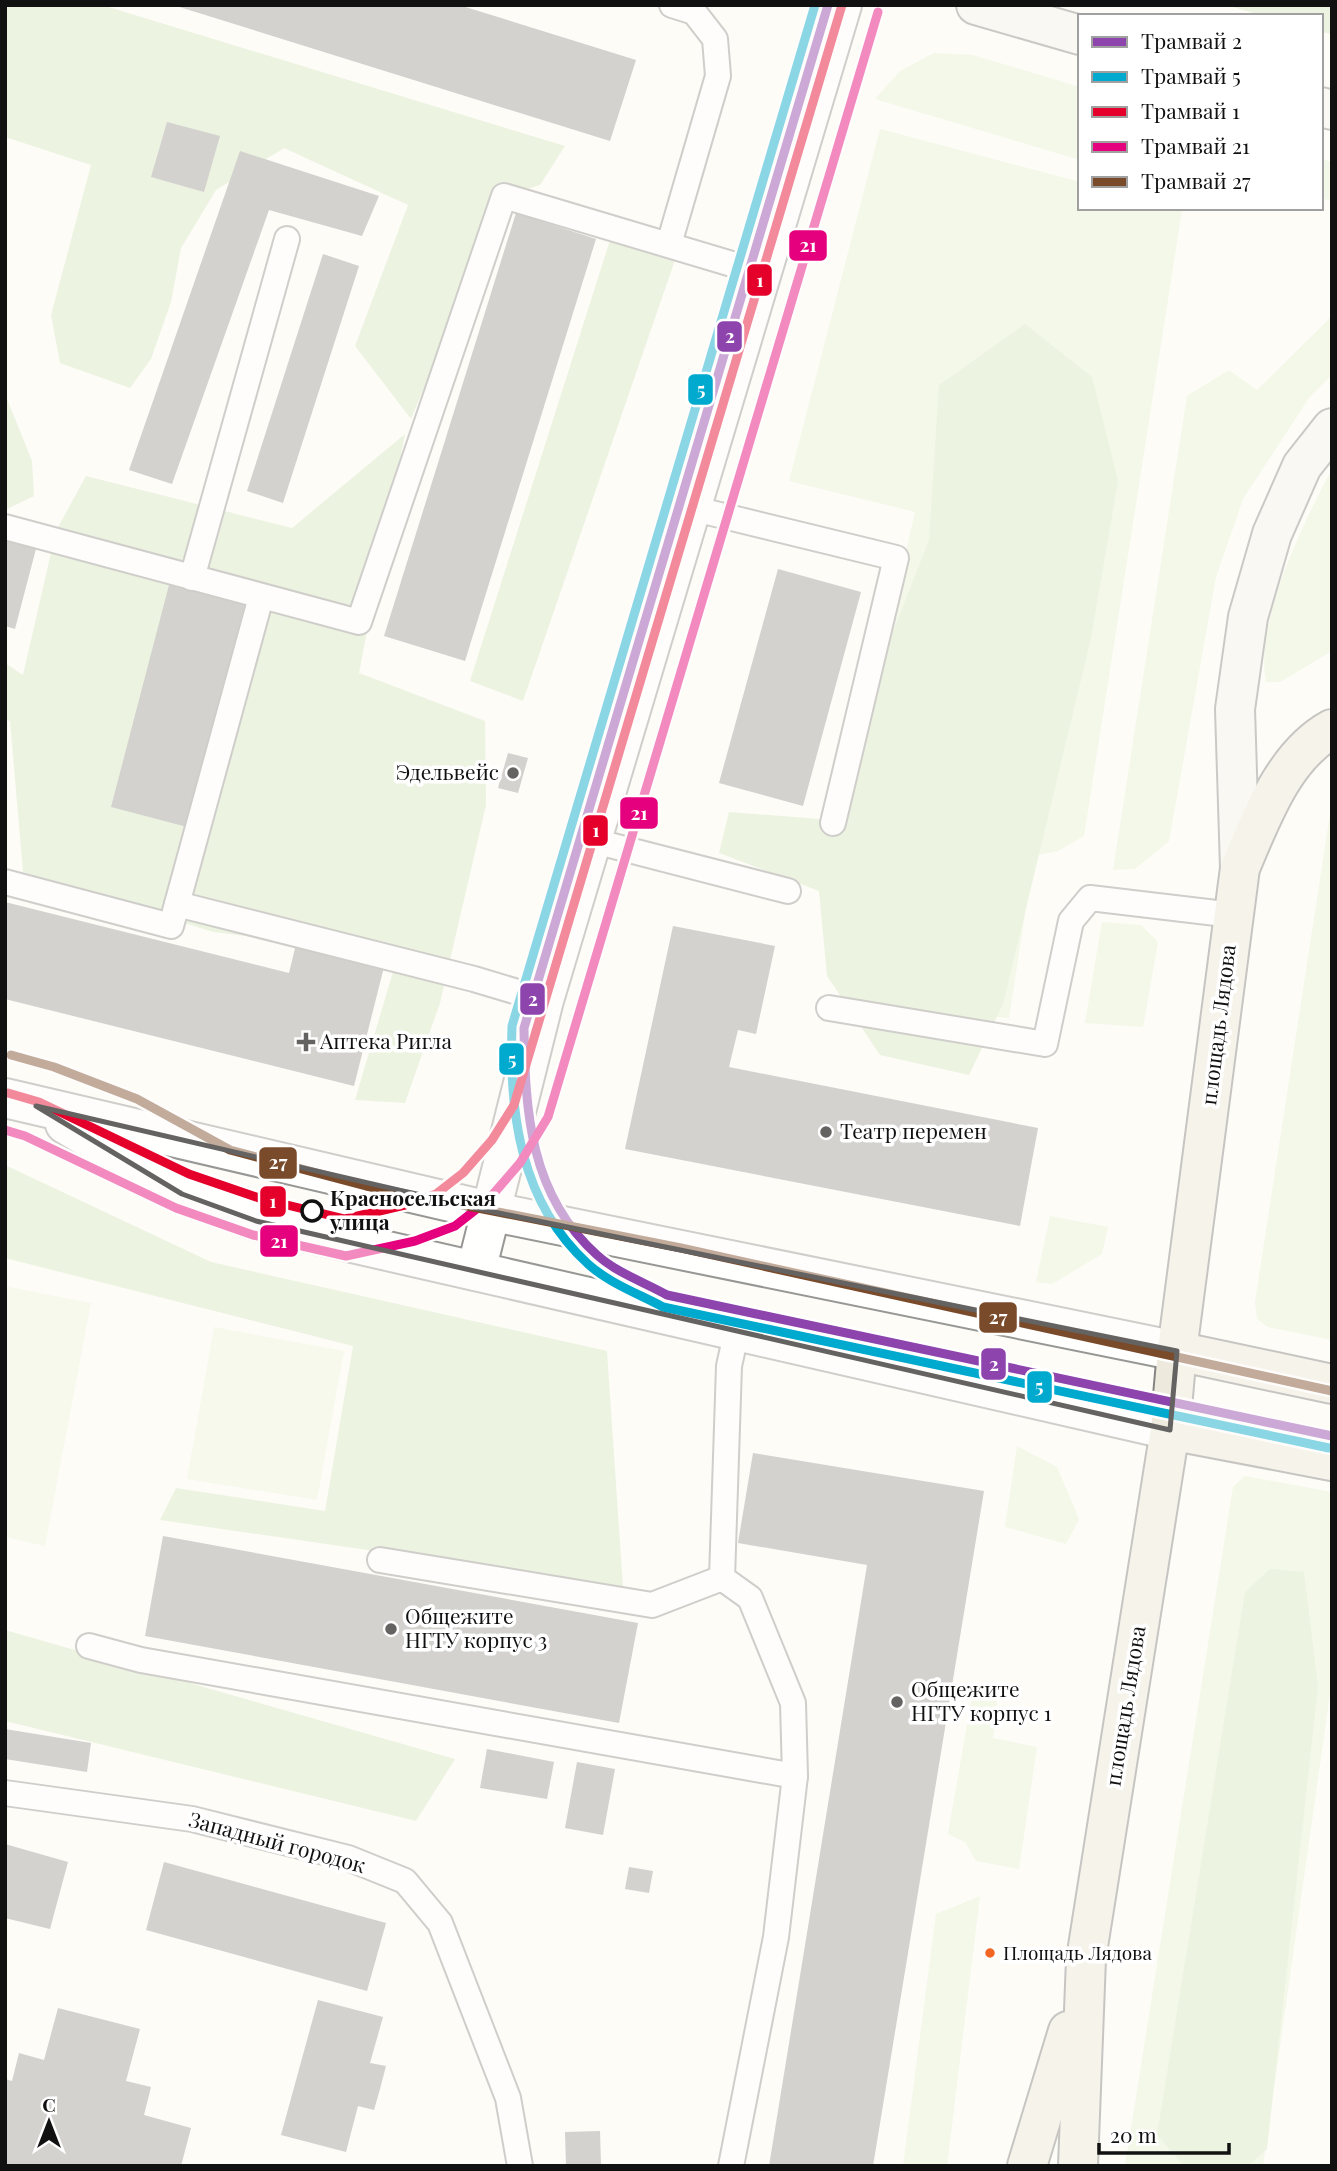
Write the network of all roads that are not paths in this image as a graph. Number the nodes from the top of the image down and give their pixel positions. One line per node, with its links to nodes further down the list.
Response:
1 (672, 5): 6 (lane)
2 (842, 5): 7 (street)
3 (976, 5): 4 (main road)
4 (1078, 34)
5 (287, 239): 11 (lane)
6 (669, 244): 7 (lane); 12 (lane)
7 (762, 273): 9 (street)
8 (1332, 428): 16 (main road)
9 (691, 508): 14 (lane); 15 (street)
10 (5, 527): 11 (lane)
11 (192, 578): 12 (lane)
12 (261, 597): 19 (lane)
13 (1332, 729): 16 (main road, площадь Лядова)
14 (833, 822)
15 (594, 841): 18 (lane); 21 (street)
16 (1240, 868): 20 (main road, площадь Лядова)
17 (5, 883): 19 (lane)
18 (788, 891)
19 (177, 904): 21 (lane)
20 (1233, 915): 22 (lane); 27 (main road, площадь Лядова)
21 (544, 1000): 24 (street)
22 (829, 1008)
23 (21, 1102): 24 (street); 25 (street)
24 (489, 1212): 25 (street); 27 (street)
25 (476, 1270): 26 (street)
26 (737, 1330): 29 (street); 32 (lane)
27 (1177, 1351): 28 (main road); 29 (main road, площадь Лядова)
28 (1332, 1384)
29 (1170, 1430): 30 (main road); 36 (main road, площадь Лядова)
30 (1332, 1461)
31 (380, 1560): 32 (lane)
32 (722, 1578): 34 (lane)
33 (89, 1646): 34 (lane)
34 (795, 1776): 38 (lane)
35 (5, 1793): 37 (lane, Западный городок)
36 (1084, 1982): 39 (main road, площадь Лядова); 40 (main road, площадь Лядова)
37 (520, 2166)
38 (731, 2166)
39 (1027, 2166)
40 (1078, 2166)

